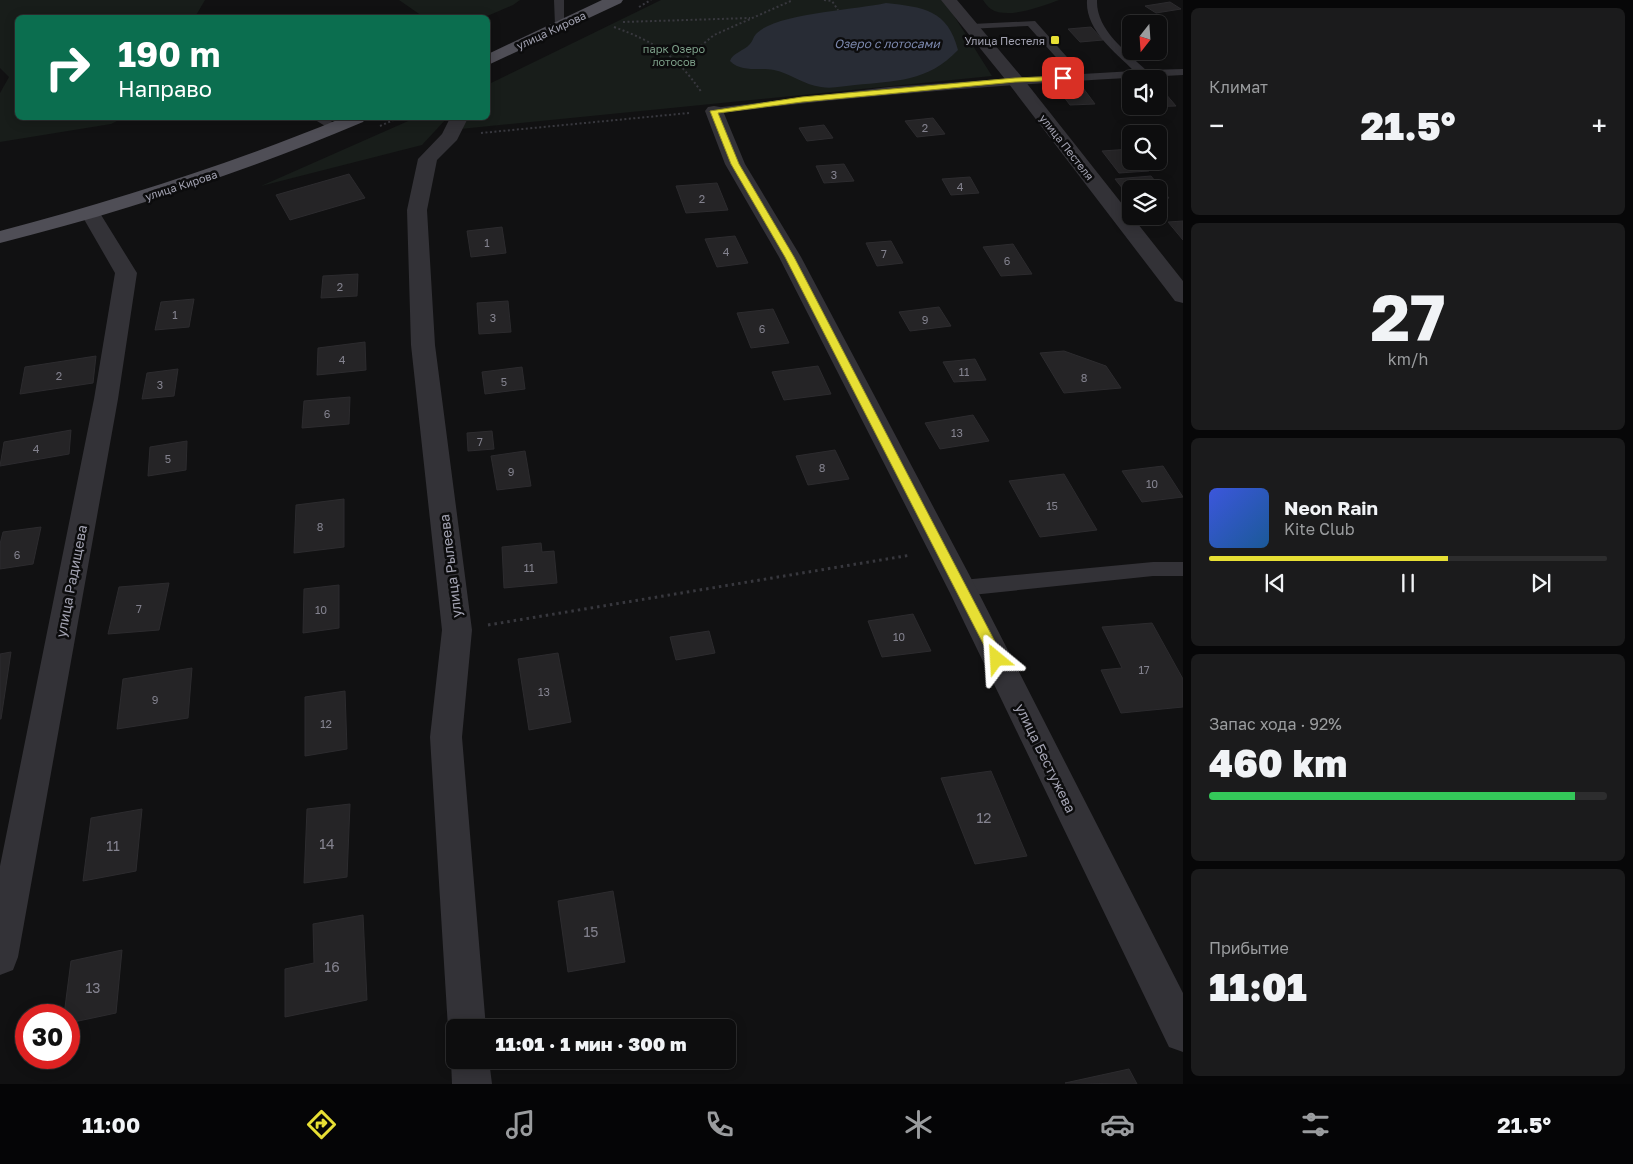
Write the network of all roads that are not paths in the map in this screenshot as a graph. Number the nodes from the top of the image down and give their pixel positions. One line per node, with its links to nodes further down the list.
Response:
1 (558, 0): 5 (lane)
2 (615, 0): 5 (main road, улица Кирова)
3 (949, 0): 6 (street, улица Пестеля)
4 (1092, 0): 8 (lane)
5 (560, 26): 7 (main road, улица Кирова)
6 (972, 27): 12 (lane); 13 (street, улица Пестеля)
7 (490, 59)
8 (1139, 70)
9 (1183, 72): 10 (lane)
10 (1167, 73)
11 (1122, 75): 12 (lane)
12 (1080, 78): 13 (lane)
13 (1015, 80): 14 (lane); 20 (street, улица Пестеля)
14 (714, 111): 22 (street, улица Бестужева)
15 (341, 120): 16 (main road, улица Кирова)
16 (326, 122): 18 (main road, улица Кирова)
17 (455, 127): 24 (street, улица Рылеева)
18 (91, 214): 19 (main road, улица Кирова); 23 (street, улица Радищева)
19 (0, 238)
20 (1183, 296)
21 (1183, 569): 22 (lane)
22 (962, 588): 25 (street, улица Бестужева)
23 (0, 957)
24 (466, 1019)
25 (1183, 1034)
26 (471, 1069): 27 (street)
27 (472, 1084)

